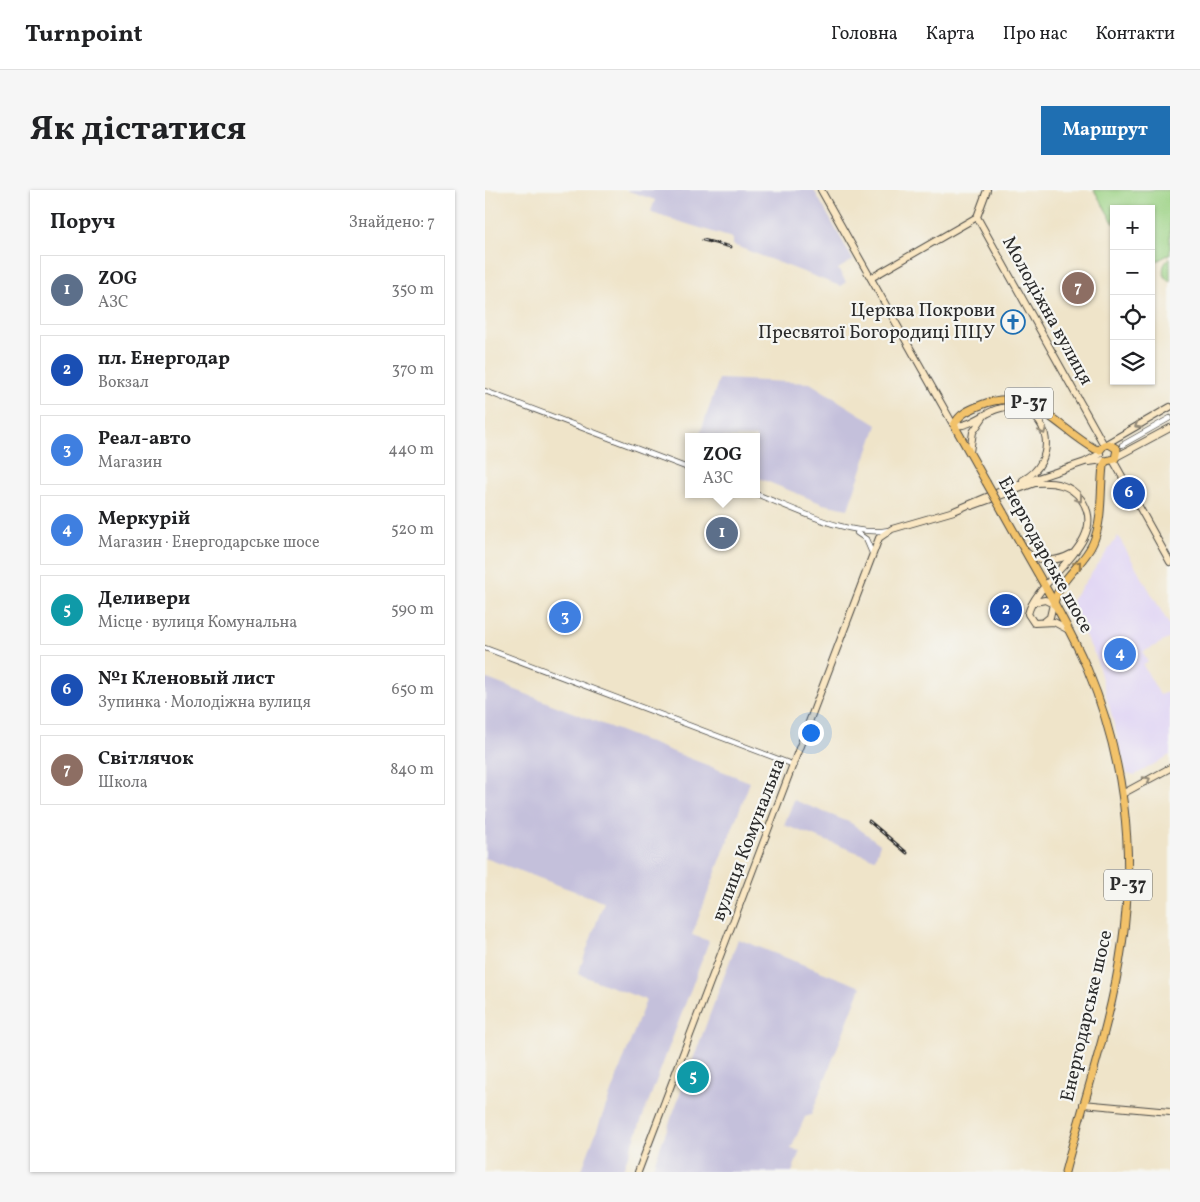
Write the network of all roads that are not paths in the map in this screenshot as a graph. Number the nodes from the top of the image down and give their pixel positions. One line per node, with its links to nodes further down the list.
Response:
1 (821, 190): 4 (street, Енергодарське шосе)
2 (987, 190): 3 (street)
3 (977, 217): 4 (street); 16 (street, Молодіжна вулиця)
4 (871, 278): 7 (street, Енергодарське шосе)
5 (485, 391): 17 (street)
6 (1170, 407): 16 (street, one-way to 16)
7 (945, 410): 9 (street); 12 (street, Енергодарське шосе)
8 (988, 412): 11 (street); 15 (street); 21 (street, one-way to 21)
9 (965, 413): 11 (street); 12 (main road); 16 (main road, Р-37)
10 (1170, 418): 14 (street)
11 (971, 421): 12 (street)
12 (954, 425): 15 (main road, Енергодарське шосе / Р-37)
13 (1170, 428): 16 (street)
14 (1122, 445)
15 (970, 453): 26 (main road, Енергодарське шосе / Р-37, bridge)
16 (1106, 454): 18 (street); 29 (street, Молодіжна вулиця); 31 (main road, one-way to 16)
17 (685, 467)
18 (1066, 469): 19 (street); 20 (street); 21 (street)
19 (1036, 483): 20 (street); 23 (street)
20 (1065, 486): 27 (street, one-way to 27)
21 (1009, 488): 23 (street)
22 (760, 496): 25 (street)
23 (954, 511): 24 (street, вулиця Комунальна)
24 (896, 528): 25 (street); 28 (street, вулиця Комунальна)
25 (851, 530): 28 (street)
26 (1023, 549): 27 (street); 32 (main road, Енергодарське шосе / Р-37)
27 (1076, 550): 30 (street)
28 (872, 556): 38 (street, вулиця Комунальна)
29 (1170, 562)
30 (1053, 577): 31 (street); 32 (street)
31 (1061, 585): 34 (main road)
32 (1044, 587): 33 (street); 34 (main road, Енергодарське шосе / Р-37)
33 (1034, 602): 34 (street); 35 (street)
34 (1053, 604): 35 (street); 36 (main road, Енергодарське шосе / Р-37)
35 (1043, 623): 36 (street)
36 (1067, 629): 40 (main road, Енергодарське шосе / Р-37)
37 (485, 648): 38 (street)
38 (794, 766): 43 (street, вулиця Комунальна)
39 (1170, 768): 40 (street, one-way to 39)
40 (1124, 793): 41 (main road, Енергодарське шосе / Р-37)
41 (1083, 1104): 42 (street); 44 (main road, Енергодарське шосе / Р-37)
42 (1170, 1112)
43 (638, 1172)
44 (1065, 1172)

